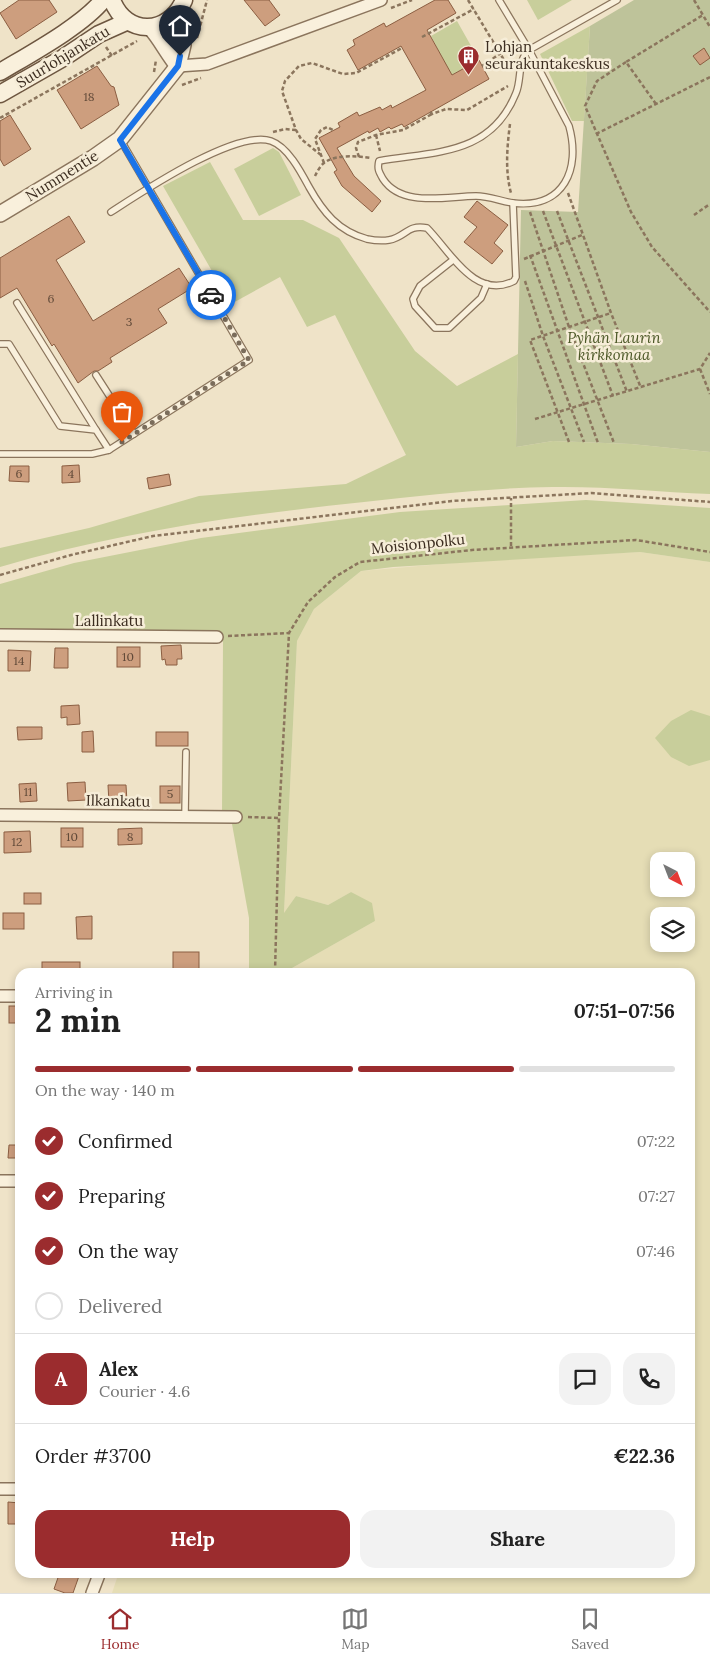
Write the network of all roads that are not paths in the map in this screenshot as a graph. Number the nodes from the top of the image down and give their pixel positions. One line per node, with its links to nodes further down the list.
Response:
1 (103, 0): 12 (main road, Suurlohjankatu)
2 (112, 0): 8 (main road)
3 (184, 0): 7 (main road)
4 (381, 0): 11 (street)
5 (499, 0): 10 (lane)
6 (617, 0): 10 (lane)
7 (174, 15): 9 (main road); 11 (street, Nummentie)
8 (126, 22): 9 (main road); 13 (main road, Suurlohjankatu)
9 (146, 33): 11 (street)
10 (529, 50): 16 (lane); 16 (lane)
11 (178, 66): 14 (street, Nummentie)
12 (0, 72)
13 (0, 94)
14 (120, 140): 15 (lane); 18 (street, Nummentie)
15 (148, 189): 17 (lane); 19 (lane); 25 (lane)
16 (513, 203): 20 (lane)
17 (111, 212)
18 (0, 214)
19 (453, 260): 20 (lane); 20 (lane)
20 (487, 284)
21 (17, 303): 24 (lane)
22 (0, 344): 24 (lane)
23 (96, 375): 25 (lane)
24 (96, 430): 26 (lane)
25 (134, 434): 26 (lane)
26 (109, 450): 27 (lane)
27 (0, 454)
28 (0, 635): 29 (street, Lallinkatu)
29 (218, 637)
30 (186, 752): 32 (lane)
31 (0, 815): 32 (street, Ilkankatu)
32 (185, 816): 33 (street, Ilkankatu)
33 (236, 817)
34 (0, 996): 35 (street)
35 (15, 996)
36 (0, 1181): 37 (street)
37 (15, 1181)
38 (0, 1489): 39 (street)
39 (15, 1489)
40 (98, 1578): 41 (street)
41 (92, 1593)

